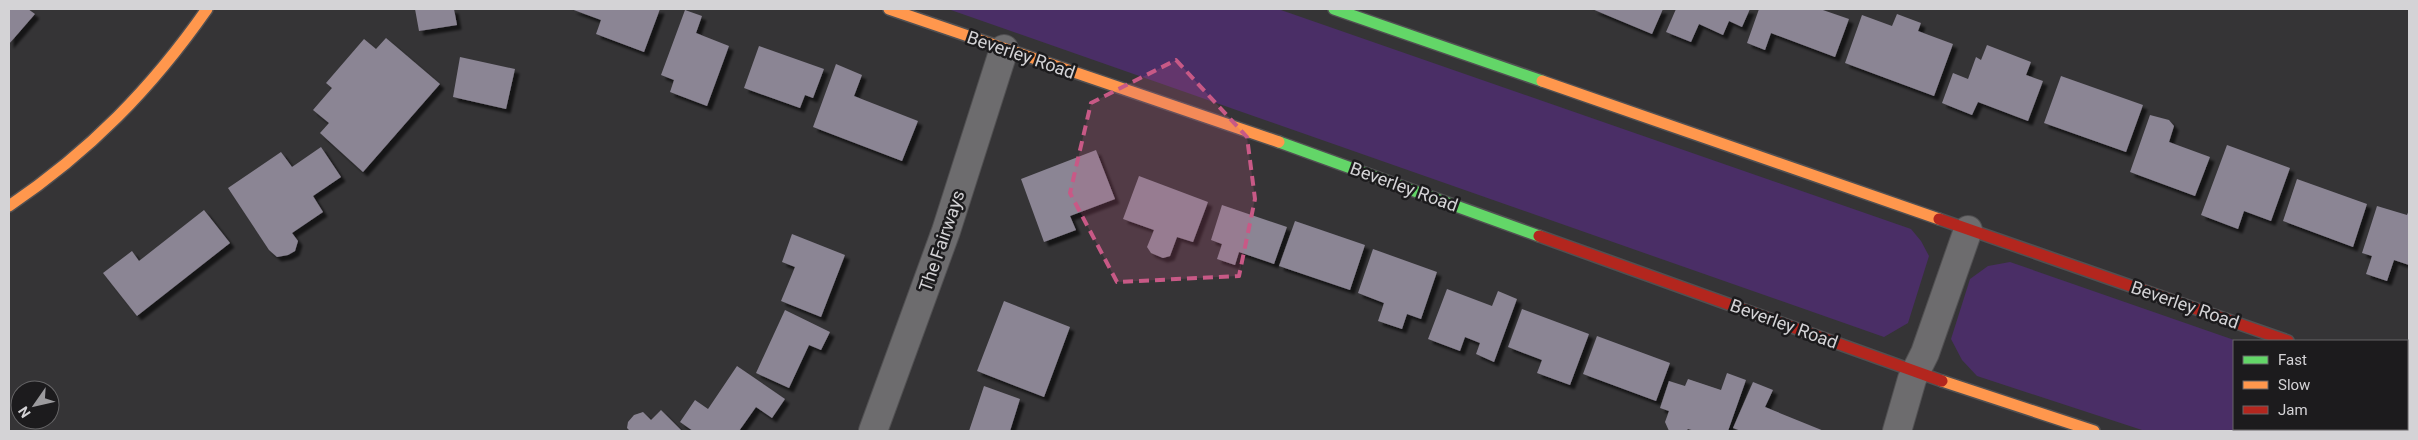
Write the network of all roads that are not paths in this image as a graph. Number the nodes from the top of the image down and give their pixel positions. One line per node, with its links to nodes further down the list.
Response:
1 (207, 9): 5 (street)
2 (889, 9): 4 (street, Beverley Road)
3 (1334, 9): 6 (street, Beverley Road)
4 (1004, 50): 8 (street, Beverley Road); 9 (street, The Fairways)
5 (9, 206)
6 (1968, 230): 7 (street, Beverley Road); 8 (street)
7 (2285, 340)
8 (1916, 372): 10 (street); 11 (street, Beverley Road)
9 (873, 431)
10 (1898, 431)
11 (2094, 431)

